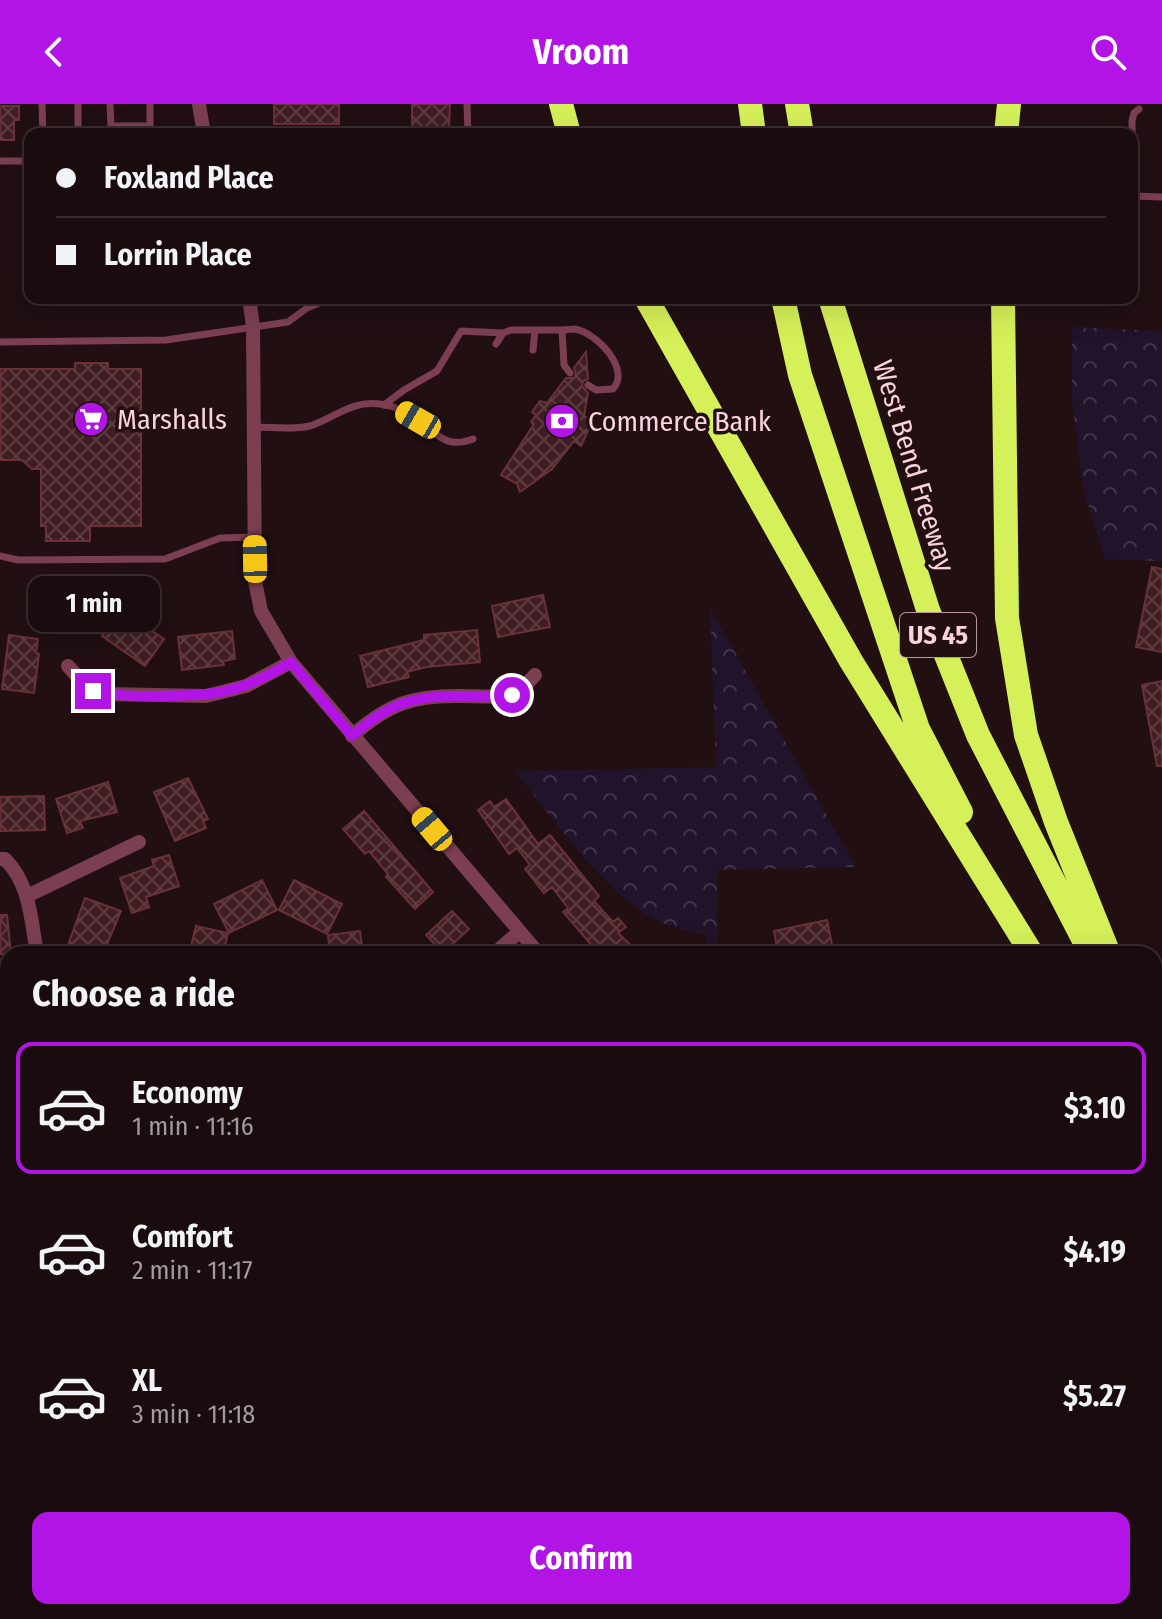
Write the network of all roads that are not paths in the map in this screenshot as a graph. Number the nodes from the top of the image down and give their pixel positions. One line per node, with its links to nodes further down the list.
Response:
1 (42, 104): 12 (lane)
2 (78, 104): 13 (lane)
3 (110, 104): 14 (lane)
4 (150, 104): 15 (lane)
5 (199, 104): 16 (street)
6 (467, 104): 17 (lane)
7 (561, 104): 18 (highway)
8 (750, 104): 19 (highway)
9 (797, 104): 20 (highway)
10 (1006, 104): 21 (highway)
11 (1139, 109): 22 (lane)
12 (43, 128)
13 (78, 128)
14 (111, 128)
15 (130, 128)
16 (203, 128)
17 (468, 128)
18 (567, 128)
19 (753, 128)
20 (801, 128)
21 (1005, 128)
22 (1132, 128)
23 (0, 161): 24 (lane)
24 (24, 161)
25 (1138, 196): 26 (lane)
26 (1162, 197)
27 (250, 304): 35 (street)
28 (307, 304): 34 (lane)
29 (317, 304): 34 (lane)
30 (649, 304): 62 (highway)
31 (784, 304): 63 (highway, US 45)
32 (832, 304): 64 (highway, West Bend Freeway / US 45)
33 (1003, 304): 65 (highway)
34 (307, 308): 35 (lane)
35 (253, 326): 39 (lane); 47 (street)
36 (535, 330): 37 (lane); 38 (lane); 41 (lane)
37 (562, 330): 42 (lane); 43 (lane)
38 (503, 333): 40 (lane); 44 (lane)
39 (0, 342)
40 (496, 344)
41 (533, 350)
42 (570, 373)
43 (588, 385)
44 (384, 405): 46 (lane); 47 (lane)
45 (435, 419): 46 (lane)
46 (425, 426): 48 (lane)
47 (254, 427): 49 (street)
48 (473, 439)
49 (255, 537): 50 (lane); 51 (street)
50 (0, 556)
51 (291, 662): 52 (street); 54 (street)
52 (68, 666)
53 (535, 675): 54 (street)
54 (352, 736): 58 (street)
55 (139, 842): 57 (street)
56 (0, 859): 57 (street)
57 (27, 896): 59 (street)
58 (519, 932): 60 (street); 61 (street)
59 (36, 946)
60 (503, 946)
61 (532, 946)
62 (1028, 946)
63 (1029, 946)
64 (1087, 946)
65 (1106, 946)

